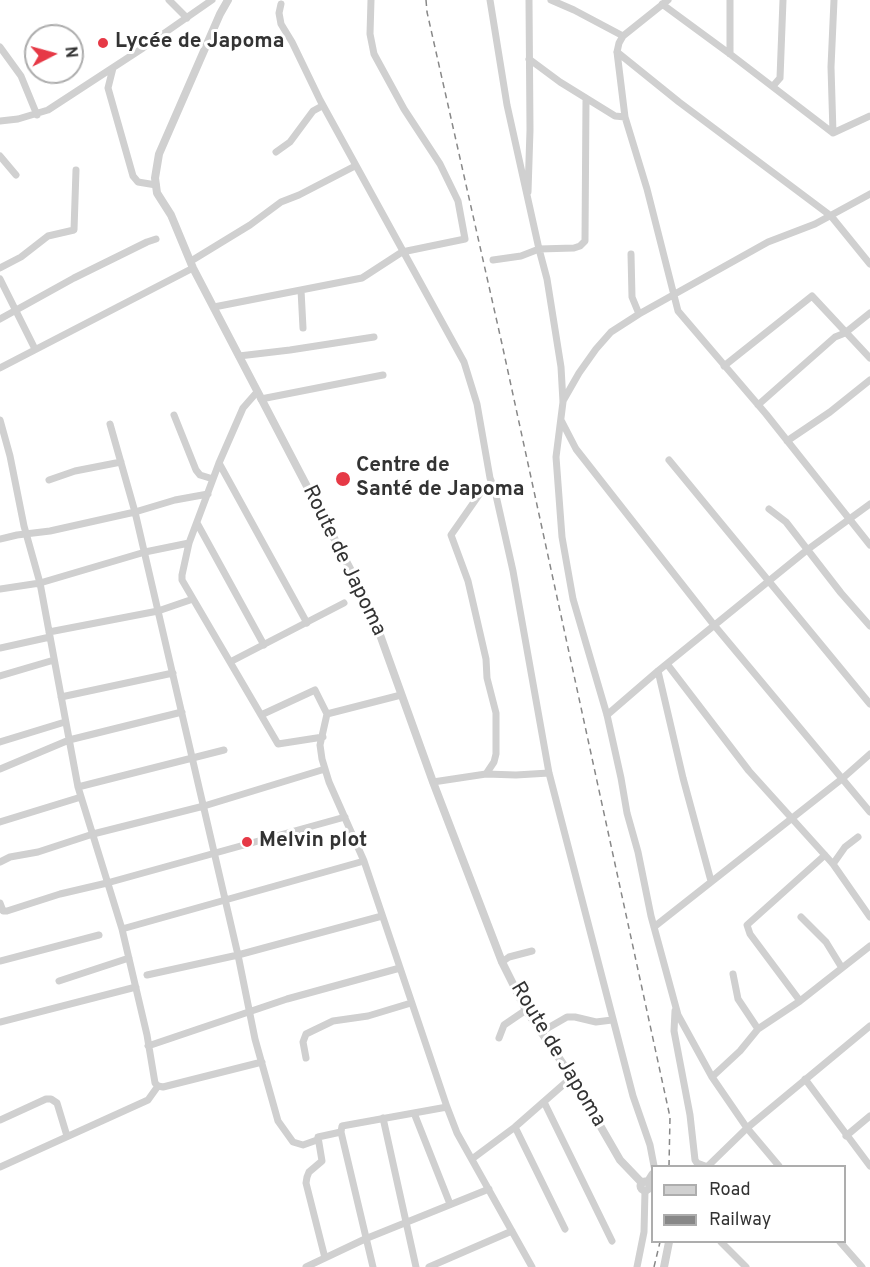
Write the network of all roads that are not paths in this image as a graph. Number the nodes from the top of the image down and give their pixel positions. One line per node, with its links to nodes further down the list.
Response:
1 (169, 0): 13 (street)
2 (212, 0): 13 (street)
3 (228, 0): 33 (street)
4 (371, 0): 39 (street)
5 (490, 0): 35 (street)
6 (529, 0): 18 (street)
7 (551, 0): 14 (street)
8 (730, 0): 17 (street)
9 (783, 0): 20 (street)
10 (834, 0): 27 (street)
11 (664, 2): 14 (street); 17 (street)
12 (281, 4): 22 (street)
13 (187, 18): 19 (street)
14 (623, 36): 16 (street)
15 (0, 47): 23 (street)
16 (617, 52): 25 (street); 36 (street)
17 (730, 54): 20 (street)
18 (529, 59): 21 (street); 35 (street)
19 (113, 68): 23 (street); 33 (street)
20 (773, 86): 27 (street)
21 (586, 99): 25 (street); 38 (street)
22 (322, 105): 28 (street); 30 (street)
23 (37, 115): 26 (street)
24 (870, 116): 27 (street)
25 (625, 117): 47 (street)
26 (0, 121)
27 (833, 133)
28 (276, 152)
29 (0, 156): 32 (street)
30 (356, 166): 39 (street); 43 (street)
31 (76, 170): 44 (street)
32 (16, 175)
33 (156, 185): 43 (street, Route de Japoma)
34 (870, 194): 36 (street)
35 (527, 197): 38 (street)
36 (831, 216): 42 (street); 47 (street)
37 (156, 239): 49 (street)
38 (539, 249): 41 (street); 64 (street)
39 (402, 252): 46 (street); 78 (street)
40 (631, 254): 50 (street)
41 (493, 260)
42 (870, 264)
43 (192, 265): 48 (street, Route de Japoma); 56 (street)
44 (0, 268)
45 (0, 279): 49 (street)
46 (302, 290): 48 (street); 53 (street)
47 (672, 296): 50 (street); 59 (street)
48 (213, 307): 57 (street, Route de Japoma)
49 (16, 311): 52 (street); 56 (street)
50 (639, 314): 64 (street)
51 (870, 314): 54 (street)
52 (0, 320)
53 (303, 328)
54 (845, 333): 58 (street); 59 (street); 65 (street)
55 (374, 337): 57 (street)
56 (35, 349): 60 (street)
57 (239, 356): 63 (street, Route de Japoma)
58 (870, 357)
59 (724, 366): 65 (street)
60 (0, 368)
61 (383, 375): 63 (street)
62 (870, 380): 70 (street)
63 (259, 395): 75 (street); 109 (street, Route de Japoma)
64 (563, 402): 68 (street)
65 (758, 405): 70 (street)
66 (174, 415): 76 (street)
67 (0, 420): 71 (street)
68 (561, 420): 98 (street); 115 (street)
69 (110, 424): 74 (street)
70 (787, 441): 83 (street)
71 (10, 456): 72 (street); 85 (street)
72 (0, 460)
73 (669, 460): 91 (street)
74 (120, 462): 77 (street); 82 (street)
75 (219, 464): 76 (street); 97 (street)
76 (213, 479): 79 (street)
77 (49, 480)
78 (491, 483): 125 (street); 126 (street)
79 (208, 494): 82 (street); 84 (street)
80 (870, 504): 83 (street)
81 (769, 509): 89 (street)
82 (135, 512): 85 (street); 90 (street)
83 (851, 520): 88 (street); 89 (street)
84 (197, 523): 87 (street); 101 (street)
85 (26, 534): 86 (street); 92 (street)
86 (0, 540)
87 (189, 543): 90 (street); 94 (street)
88 (870, 545)
89 (807, 550): 91 (street); 99 (street)
90 (145, 552): 92 (street); 96 (street)
91 (769, 582): 98 (street); 111 (street)
92 (40, 583): 93 (street); 100 (street)
93 (0, 589)
94 (193, 599): 96 (street); 104 (street)
95 (344, 603): 97 (street)
96 (158, 611): 100 (street); 107 (street)
97 (307, 622): 101 (street)
98 (714, 625): 105 (street); 127 (street)
99 (870, 626)
100 (50, 635): 102 (street); 103 (street)
101 (264, 645): 104 (street)
102 (0, 648)
103 (54, 660): 108 (street); 110 (street)
104 (230, 662): 114 (street)
105 (667, 664): 106 (street); 134 (street)
106 (658, 671): 115 (street); 143 (street)
107 (173, 673): 110 (street); 112 (street)
108 (0, 676)
109 (401, 695): 113 (street); 128 (street, Route de Japoma)
110 (61, 697): 116 (street)
111 (870, 704)
112 (182, 711): 118 (street); 122 (street)
113 (327, 714): 114 (street); 117 (street)
114 (261, 715): 117 (street)
115 (607, 715): 150 (street)
116 (65, 722): 118 (street); 119 (street)
117 (323, 737): 124 (street)
118 (69, 740): 123 (street); 129 (street)
119 (0, 742)
120 (224, 750): 122 (street)
121 (870, 754): 127 (street)
122 (191, 758): 129 (street); 131 (street)
123 (0, 769)
124 (325, 769): 131 (street); 133 (street)
125 (549, 773): 126 (street); 170 (street)
126 (486, 774): 128 (street)
127 (843, 778): 132 (street); 134 (street)
128 (433, 783): 158 (street, Route de Japoma)
129 (78, 788): 130 (street)
130 (81, 797): 135 (street); 136 (street)
131 (204, 806): 136 (street); 138 (street)
132 (870, 812)
133 (345, 816): 138 (street); 140 (street)
134 (791, 819): 139 (street); 143 (street)
135 (0, 822)
136 (93, 834): 141 (street); 144 (street)
137 (858, 837): 142 (street)
138 (214, 853): 144 (street); 145 (street)
139 (825, 855): 142 (street); 165 (street)
140 (364, 861): 145 (street); 147 (street)
141 (0, 862)
142 (833, 864): 148 (street)
143 (711, 881): 150 (street)
144 (107, 883): 146 (street); 151 (street)
145 (225, 898): 151 (street); 155 (street)
146 (0, 903)
147 (382, 916): 155 (street); 159 (street)
148 (870, 917)
149 (801, 918): 160 (street)
150 (654, 927): 167 (street)
151 (122, 929): 156 (street)
152 (99, 935): 157 (street)
153 (870, 946): 160 (street)
154 (532, 951): 158 (street)
155 (238, 955): 162 (street); 169 (street)
156 (129, 958): 163 (street); 164 (street)
157 (0, 961)
158 (502, 962): 168 (street, Route de Japoma)
159 (400, 968): 166 (street); 169 (street)
160 (842, 968): 165 (street)
161 (733, 974): 173 (street)
162 (147, 975)
163 (59, 981)
164 (136, 987): 171 (street); 176 (street)
165 (800, 1001): 173 (street)
166 (411, 1003): 177 (street); 184 (street)
167 (676, 1009): 180 (street); 197 (street)
168 (526, 1010): 174 (street, Route de Japoma); 175 (street)
169 (250, 1013): 176 (street); 178 (street)
170 (612, 1020): 174 (street); 196 (street)
171 (0, 1022)
172 (870, 1026): 181 (street)
173 (758, 1029): 180 (street)
174 (541, 1032): 179 (street, Route de Japoma)
175 (499, 1038)
176 (148, 1046): 182 (street)
177 (306, 1058)
178 (261, 1062): 182 (street); 194 (street)
179 (572, 1077): 183 (street); 202 (street, Route de Japoma)
180 (712, 1077): 190 (street)
181 (805, 1079): 190 (street); 193 (street)
182 (158, 1086): 192 (street)
183 (544, 1102): 189 (street); 209 (street)
184 (447, 1107): 185 (street); 195 (street)
185 (414, 1113): 187 (street); 204 (street)
186 (870, 1116): 193 (street)
187 (383, 1118): 191 (street); 205 (street)
188 (0, 1120): 192 (street)
189 (515, 1127): 195 (street); 206 (street)
190 (747, 1128): 198 (street); 199 (street)
191 (341, 1132): 194 (street); 208 (street)
192 (67, 1136): 201 (street)
193 (846, 1136): 200 (street)
194 (317, 1140): 213 (street)
195 (472, 1159): 203 (street)
196 (654, 1165)
197 (702, 1165)
198 (708, 1165)
199 (777, 1165)
200 (870, 1166)
201 (0, 1167)
202 (648, 1184): 219 (street)
203 (489, 1190): 204 (street); 207 (street)
204 (450, 1204): 205 (street)
205 (406, 1222): 208 (street); 216 (street)
206 (565, 1228)
207 (512, 1230): 217 (street); 218 (street)
208 (366, 1239): 213 (street); 215 (street)
209 (612, 1241)
210 (669, 1243): 220 (street)
211 (723, 1243): 221 (street)
212 (841, 1243): 222 (street)
213 (325, 1258): 214 (street)
214 (306, 1267)
215 (373, 1267)
216 (417, 1267)
217 (429, 1267)
218 (532, 1267)
219 (637, 1267)
220 (664, 1267)
221 (746, 1267)
222 (862, 1267)

